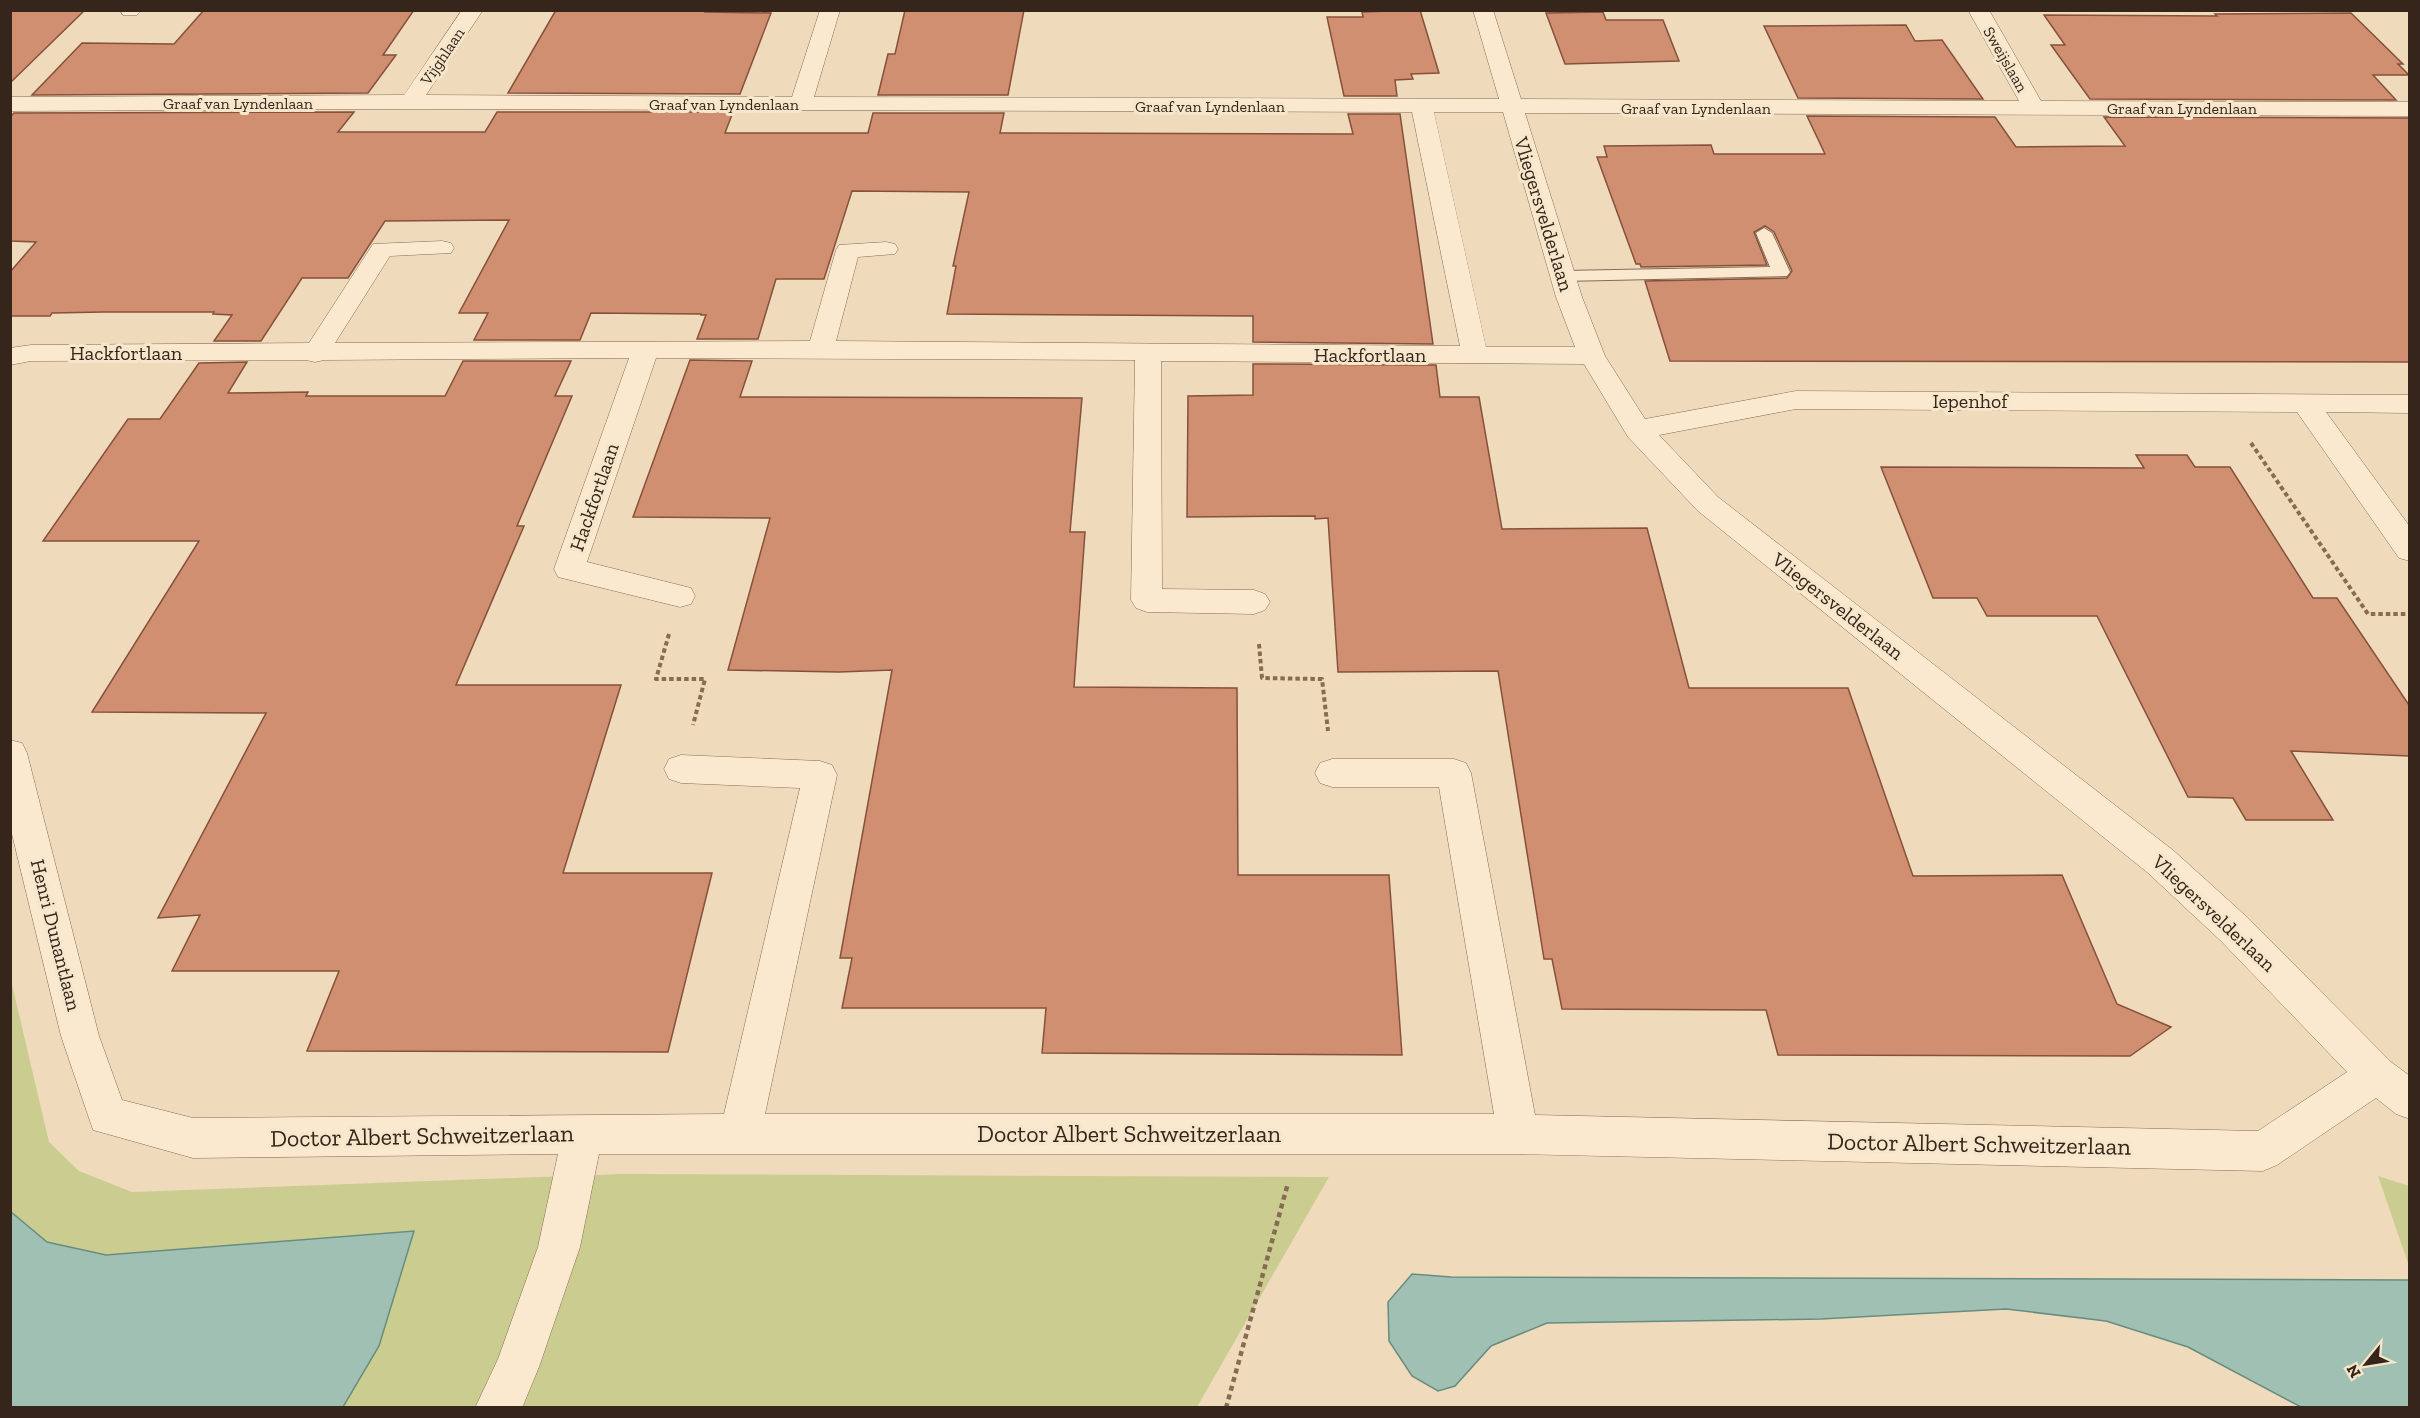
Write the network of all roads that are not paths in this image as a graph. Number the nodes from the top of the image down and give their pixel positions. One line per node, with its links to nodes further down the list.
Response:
1 (473, 10): 5 (street, Vijghlaan)
2 (830, 10): 7 (street)
3 (1483, 10): 9 (street, Vliegersvelderlaan)
4 (1978, 10): 10 (street, Sweijslaan)
5 (411, 102): 6 (street, Graaf van Lyndenlaan); 7 (street, Graaf van Lyndenlaan)
6 (10, 104)
7 (801, 104): 8 (street, Graaf van Lyndenlaan)
8 (1422, 107): 9 (street, Graaf van Lyndenlaan); 20 (street)
9 (1512, 108): 10 (street, Graaf van Lyndenlaan); 15 (street, Vliegersvelderlaan)
10 (2034, 108): 11 (street, Graaf van Lyndenlaan)
11 (2409, 109)
12 (1764, 233): 15 (lane)
13 (442, 248): 19 (street)
14 (886, 249): 16 (street)
15 (1563, 276): 21 (street, Vliegersvelderlaan)
16 (821, 350): 17 (street, Hackfortlaan); 18 (street, Hackfortlaan)
17 (645, 352): 19 (street, Hackfortlaan); 27 (street, Hackfortlaan)
18 (1148, 353): 20 (street, Hackfortlaan); 28 (street)
19 (315, 354): 22 (street, Hackfortlaan)
20 (1475, 355): 21 (street, Hackfortlaan)
21 (1592, 356): 25 (street, Vliegersvelderlaan)
22 (10, 357)
23 (2305, 403): 24 (street, Iepenhof); 25 (street, Iepenhof); 26 (street)
24 (2409, 404)
25 (1638, 430): 32 (street, Vliegersvelderlaan)
26 (2409, 550)
27 (680, 596)
28 (1254, 602)
29 (10, 753): 34 (street, Henri Dunantlaan)
30 (681, 769): 36 (street)
31 (1332, 773): 37 (street)
32 (2377, 1075): 33 (street); 37 (street, Doctor Albert Schweitzerlaan)
33 (2409, 1100)
34 (107, 1116): 35 (street, Doctor Albert Schweitzerlaan)
35 (583, 1134): 36 (street, Doctor Albert Schweitzerlaan); 38 (street)
36 (740, 1134): 37 (street, Doctor Albert Schweitzerlaan)
37 (1518, 1134)
38 (498, 1407)

